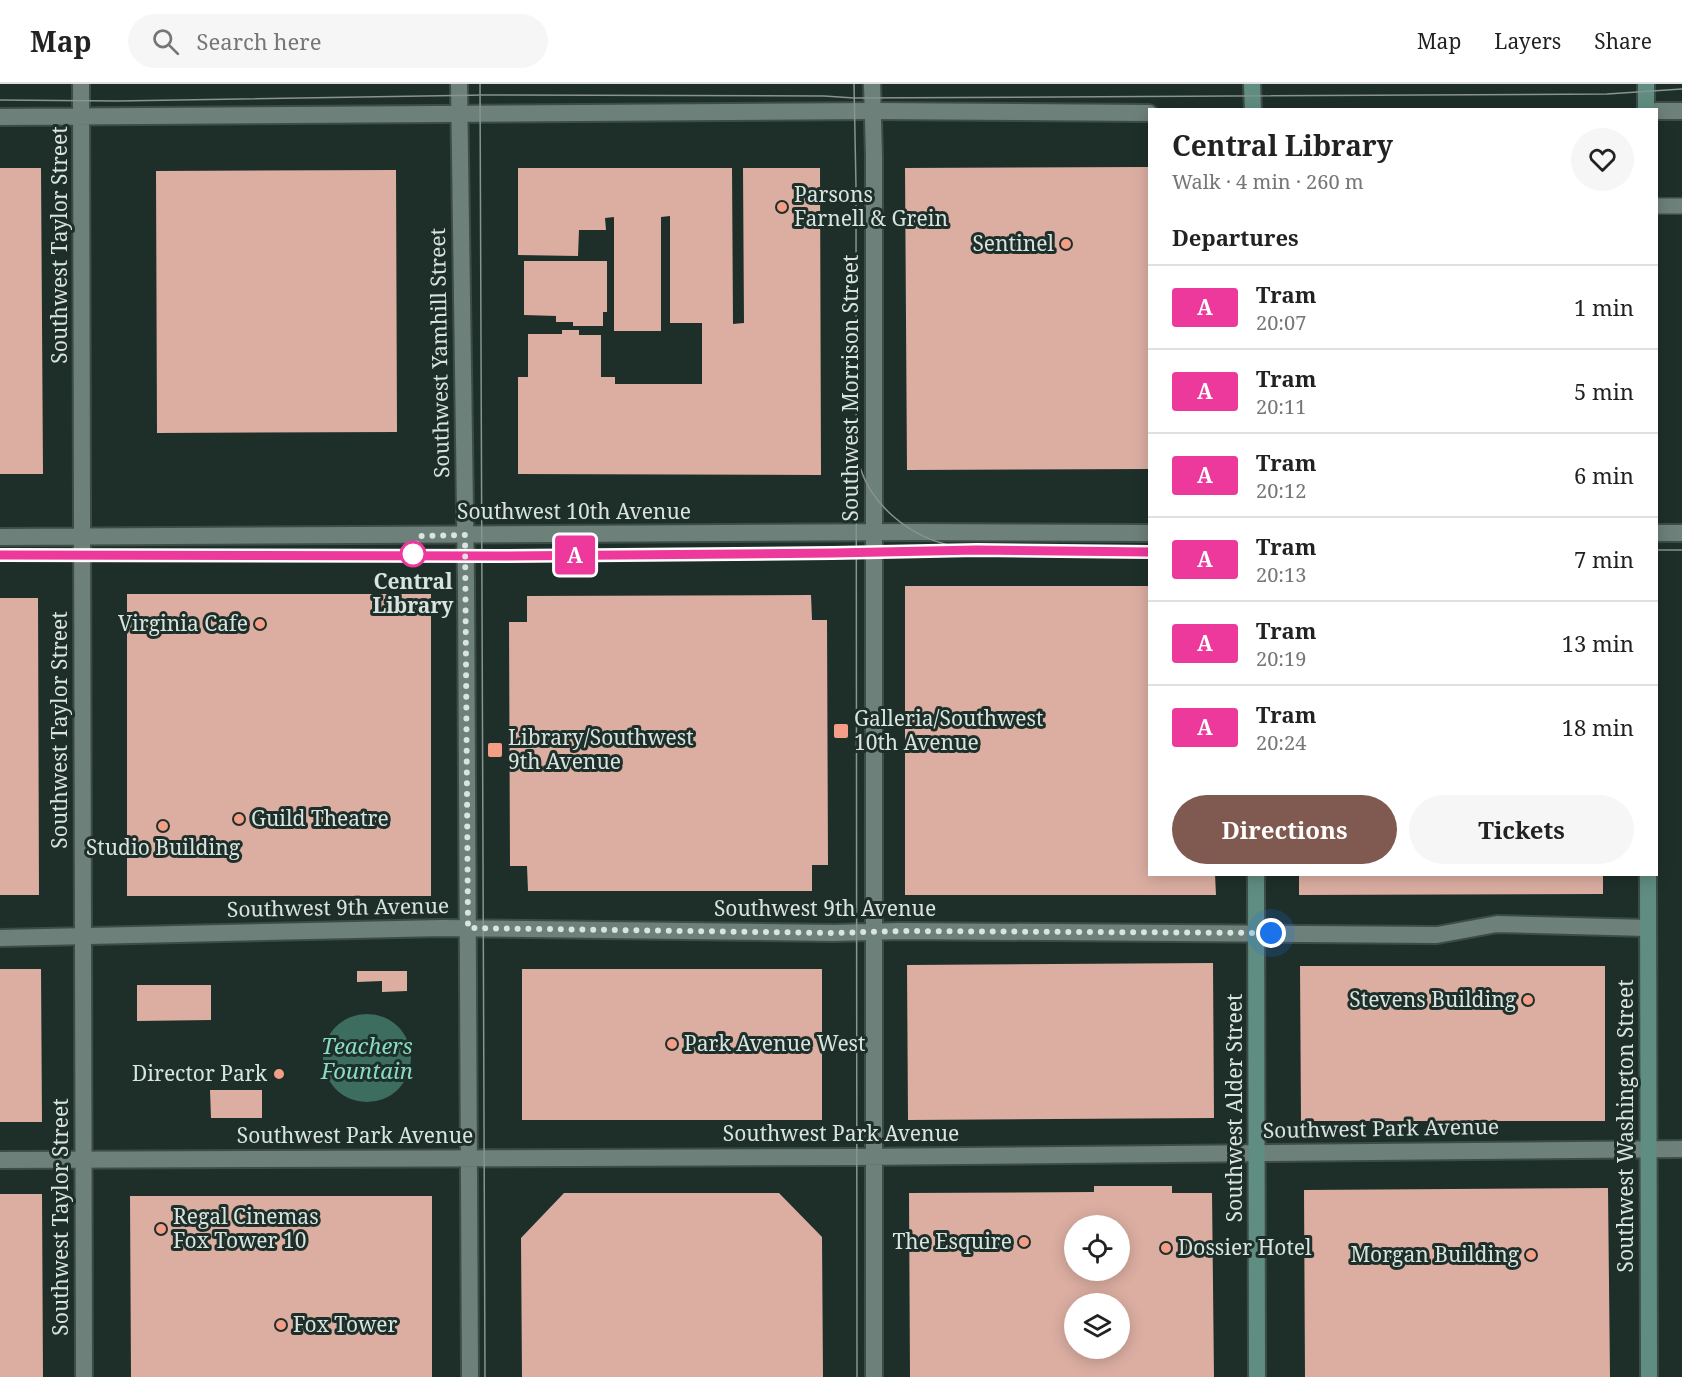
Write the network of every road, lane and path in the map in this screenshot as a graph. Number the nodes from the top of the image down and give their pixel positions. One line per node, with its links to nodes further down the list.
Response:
1 (81, 84): 14 (street, Southwest Taylor Street)
2 (459, 84): 12 (street, Southwest Yamhill Street)
3 (872, 84): 8 (street, Southwest Morrison Street)
4 (1252, 84): 6 (main road)
5 (1646, 84): 7 (main road)
6 (1253, 108)
7 (1646, 108)
8 (873, 111): 11 (street); 12 (street); 17 (street, Southwest Morrison Street)
9 (1658, 111): 10 (street)
10 (1682, 111)
11 (1148, 112)
12 (459, 114): 14 (street); 21 (street, Southwest Yamhill Street)
13 (0, 117): 14 (street)
14 (82, 117): 23 (street, Southwest Taylor Street)
15 (1658, 206): 16 (lane)
16 (1682, 206)
17 (873, 532): 19 (street, Southwest 10th Avenue); 21 (street, Southwest 10th Avenue); 28 (street, Southwest Morrison Street)
18 (1682, 532): 20 (street)
19 (1148, 533)
20 (1658, 533)
21 (465, 535): 23 (street, Southwest 10th Avenue); 26 (street, Southwest Yamhill Street)
22 (0, 537): 23 (street, Southwest 10th Avenue)
23 (83, 537): 30 (street, Southwest Taylor Street)
24 (1256, 876): 29 (main road, Southwest Alder Street)
25 (1648, 876): 27 (main road, Southwest Washington Street)
26 (468, 928): 28 (street, Southwest 9th Avenue); 30 (street, Southwest 9th Avenue); 36 (street, Southwest Yamhill Street)
27 (1648, 928): 29 (street, Southwest 9th Avenue); 33 (main road, Southwest Washington Street)
28 (875, 932): 29 (street, Southwest 9th Avenue); 35 (street, Southwest Morrison Street)
29 (1257, 933): 34 (main road, Southwest Alder Street)
30 (83, 936): 31 (street, Southwest 9th Avenue); 37 (street, Southwest Taylor Street)
31 (0, 938)
32 (1682, 1149): 33 (street, Southwest Park Avenue)
33 (1649, 1150): 34 (street, Southwest Park Avenue); 43 (main road, Southwest Washington Street)
34 (1258, 1153): 35 (street, Southwest Park Avenue); 42 (main road, Southwest Alder Street)
35 (875, 1156): 36 (street, Southwest Park Avenue); 41 (street, Southwest Morrison Street)
36 (469, 1158): 37 (street, Southwest Park Avenue); 40 (street, Southwest Yamhill Street)
37 (83, 1159): 38 (street, Southwest Park Avenue); 39 (street, Southwest Taylor Street)
38 (0, 1160)
39 (84, 1377)
40 (470, 1377)
41 (874, 1377)
42 (1257, 1377)
43 (1649, 1377)

